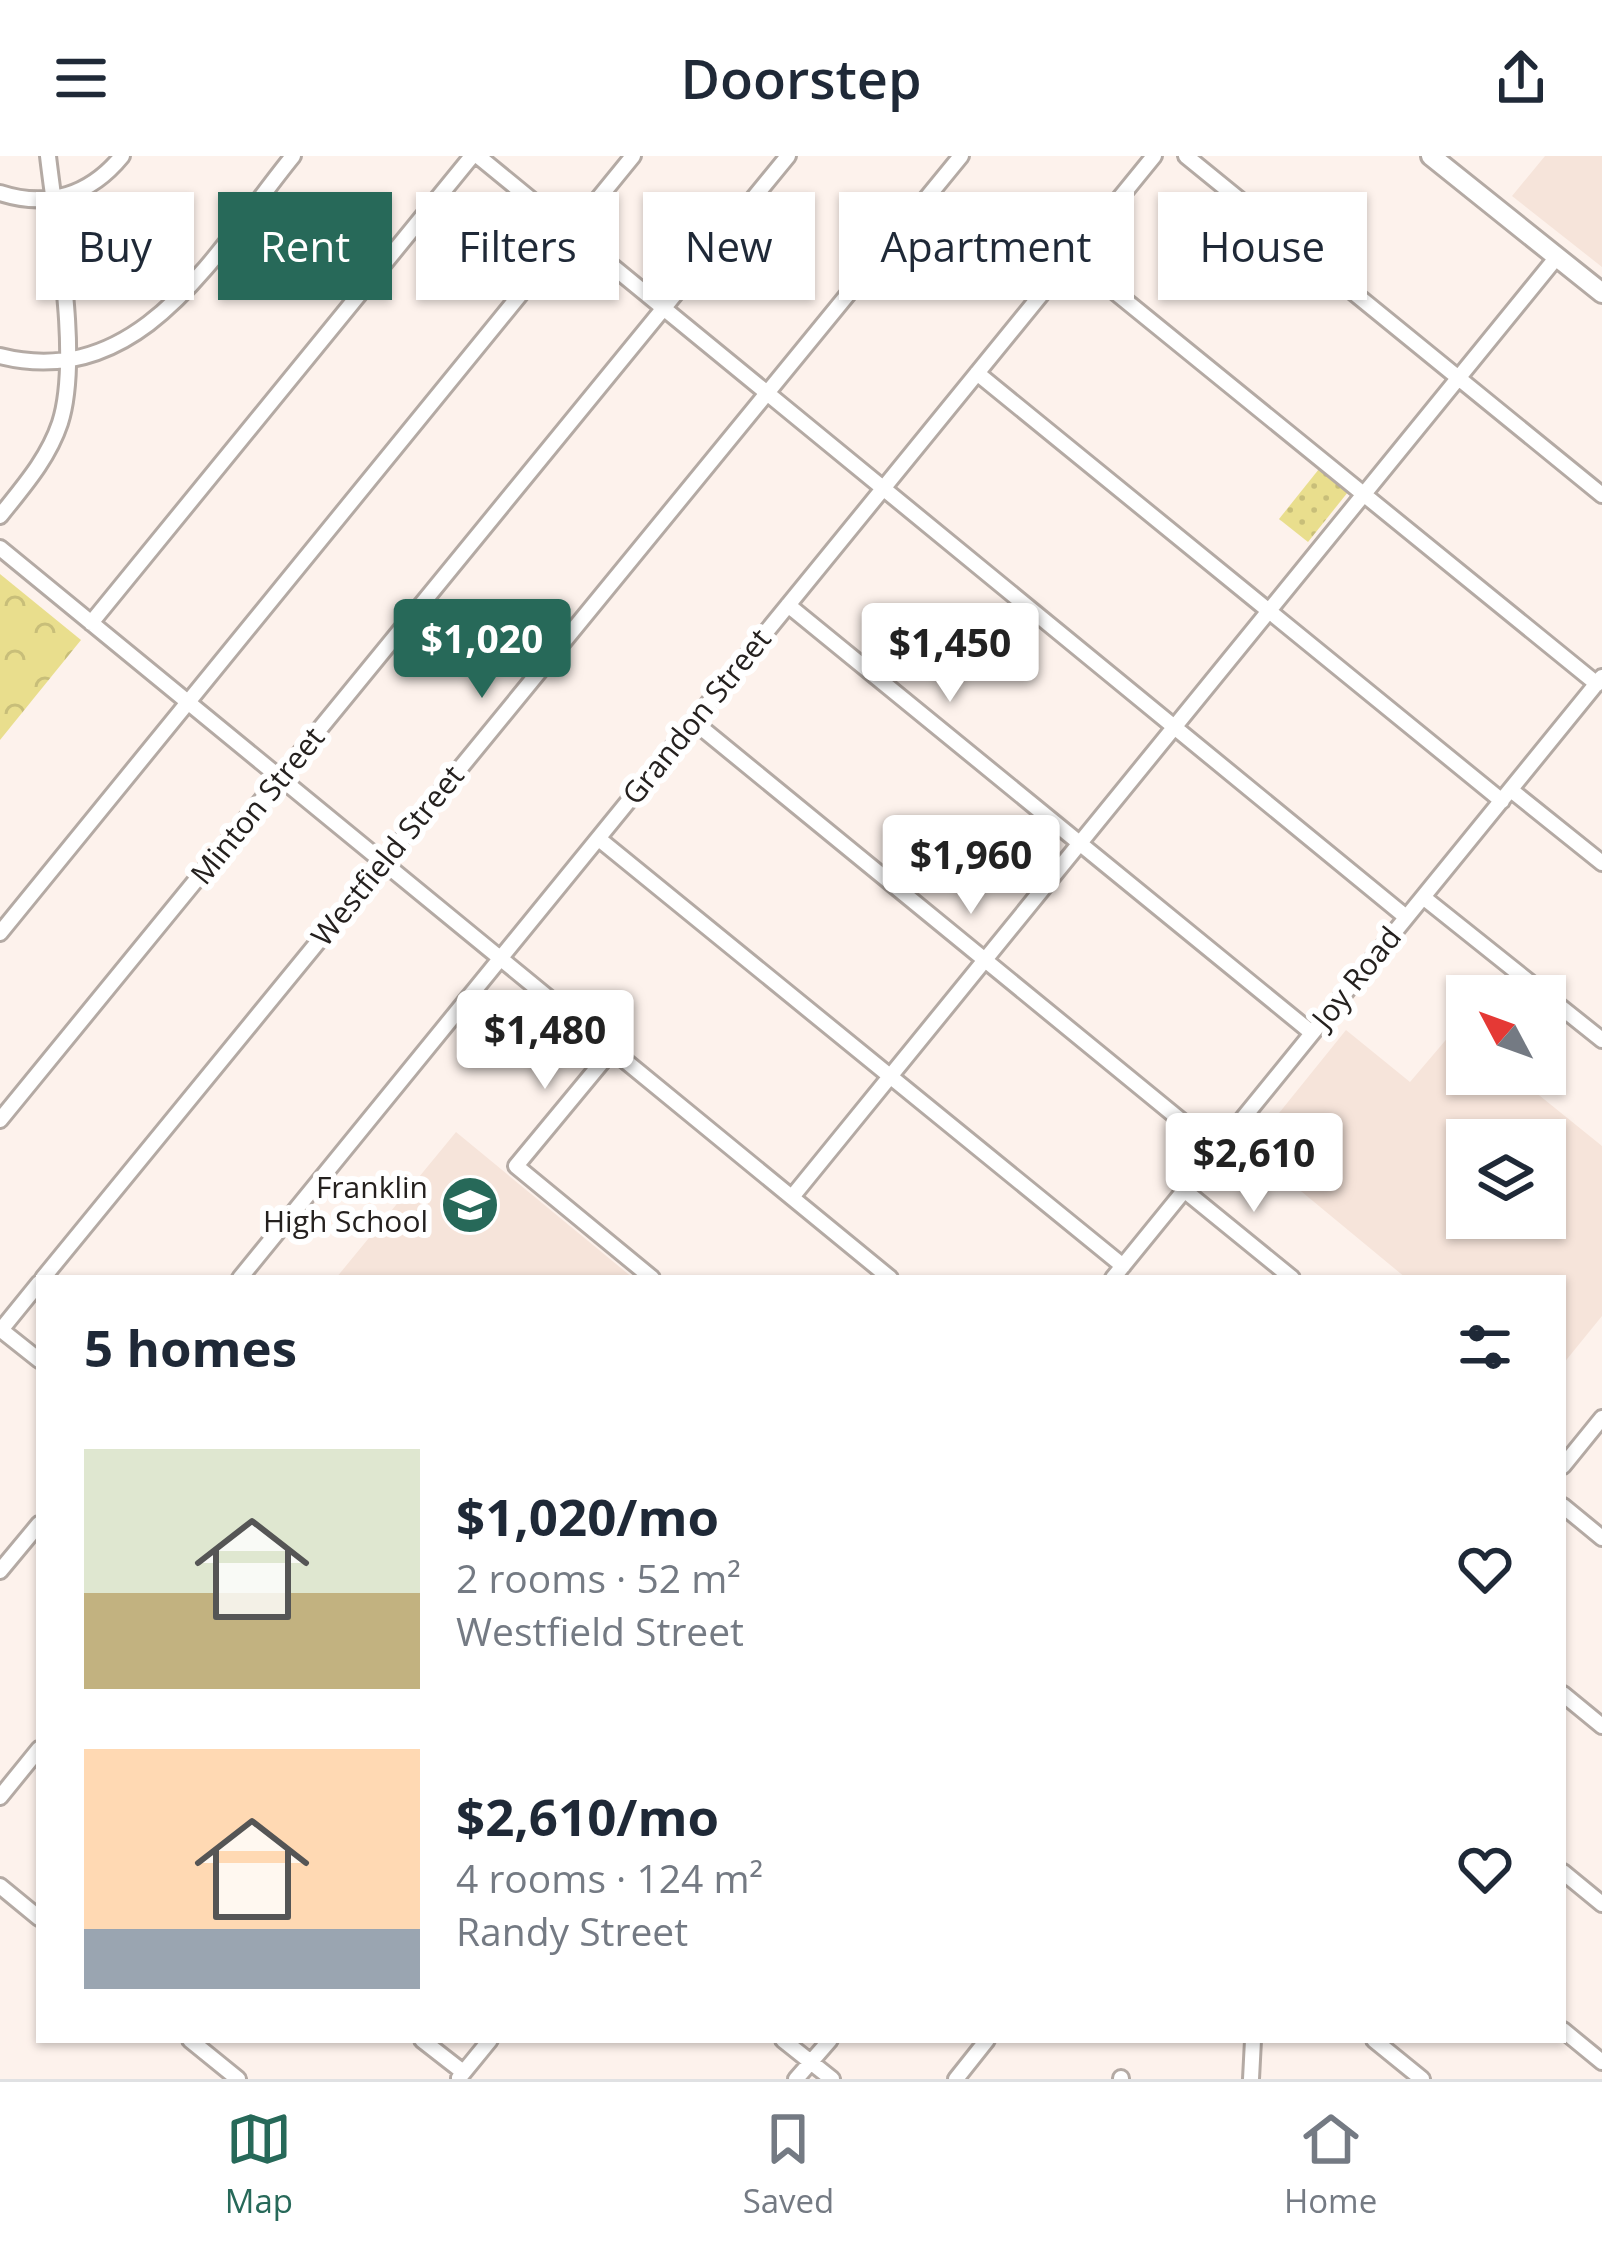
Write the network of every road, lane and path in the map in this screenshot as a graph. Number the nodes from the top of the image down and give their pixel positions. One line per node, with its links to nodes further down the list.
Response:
1 (48, 156): 11 (street)
2 (122, 156): 12 (street)
3 (293, 156): 27 (street)
4 (475, 156): 13 (street); 38 (street)
5 (633, 156): 14 (street)
6 (788, 156): 25 (street, Minton Street)
7 (961, 156): 30 (street, Westfield Street)
8 (1154, 156): 15 (street, Grandon Street)
9 (1186, 156): 29 (street)
10 (1431, 156): 18 (main road)
11 (51, 192)
12 (74, 192)
13 (521, 192)
14 (603, 192)
15 (1125, 192)
16 (0, 194): 17 (street)
17 (36, 197)
18 (1556, 258): 20 (main road); 29 (street)
19 (619, 270): 25 (street)
20 (1602, 293)
21 (62, 300): 27 (street)
22 (514, 300): 40 (street)
23 (1037, 300): 28 (street, Grandon Street)
24 (1125, 300): 32 (street)
25 (662, 305): 30 (street); 43 (street, Minton Street)
26 (0, 356): 27 (street)
27 (68, 361): 34 (street)
28 (977, 373): 31 (street, Grandon Street); 37 (street)
29 (1458, 378): 32 (street); 33 (street)
30 (767, 392): 31 (street); 47 (street, Westfield Street)
31 (883, 489): 36 (street, Grandon Street); 42 (street)
32 (1363, 495): 37 (street); 39 (street)
33 (1602, 495)
34 (0, 516)
35 (0, 548): 38 (street)
36 (788, 605): 41 (street, Grandon Street); 46 (street)
37 (1269, 611): 42 (street); 44 (street)
38 (91, 623): 40 (street)
39 (1599, 681): 44 (street, Joy Road)
40 (189, 703): 43 (street); 51 (street)
41 (694, 721): 45 (street, Grandon Street); 53 (street)
42 (1174, 728): 46 (street); 50 (street)
43 (280, 779): 47 (street); 58 (street, Minton Street)
44 (1507, 795): 48 (street); 49 (street, Joy Road)
45 (599, 839): 52 (street, Grandon Street); 57 (street)
46 (1080, 843): 53 (street); 54 (street)
47 (383, 862): 52 (street); 63 (street, Westfield Street)
48 (1602, 863)
49 (1423, 897): 50 (street, Joy Road); 55 (street)
50 (1406, 917): 54 (street, Joy Road)
51 (0, 933)
52 (501, 958): 56 (street); 64 (street, Grandon Street)
53 (985, 960): 57 (street); 59 (street)
54 (1312, 1033): 59 (street, Joy Road)
55 (1602, 1040)
56 (612, 1050): 61 (street); 65 (street)
57 (890, 1076): 61 (street); 62 (street)
58 (0, 1120)
59 (1217, 1150): 60 (street, Joy Road)
60 (1184, 1190): 62 (street, Joy Road); 67 (street)
61 (792, 1197): 66 (street)
62 (1118, 1272)
63 (46, 1275)
64 (242, 1275)
65 (648, 1275)
66 (886, 1275)
67 (1288, 1275)
68 (36, 1287): 69 (street, Westfield Street)
69 (0, 1330): 70 (street)
70 (36, 1358)
71 (1602, 1418): 72 (street)
72 (1566, 1462)
73 (1566, 1508): 75 (street)
74 (36, 1528): 76 (street)
75 (1602, 1538)
76 (0, 1571)
77 (1566, 1696): 78 (street)
78 (1602, 1726)
79 (36, 1753): 80 (street)
80 (0, 1797)
81 (1566, 1874): 83 (street)
82 (0, 1886): 84 (street)
83 (1602, 1904)
84 (36, 1916)
85 (1566, 2032): 95 (street)
86 (194, 2043): 97 (street)
87 (425, 2043): 96 (street)
88 (488, 2043): 96 (street)
89 (787, 2043): 94 (street)
90 (827, 2043): 94 (street)
91 (985, 2043): 100 (street)
92 (1253, 2043): 101 (street)
93 (1378, 2043): 102 (street)
94 (810, 2062): 98 (street); 99 (street)
95 (1602, 2062)
96 (460, 2076)
97 (238, 2079)
98 (796, 2079)
99 (832, 2079)
100 (956, 2079)
101 (1252, 2079)
102 (1422, 2079)

